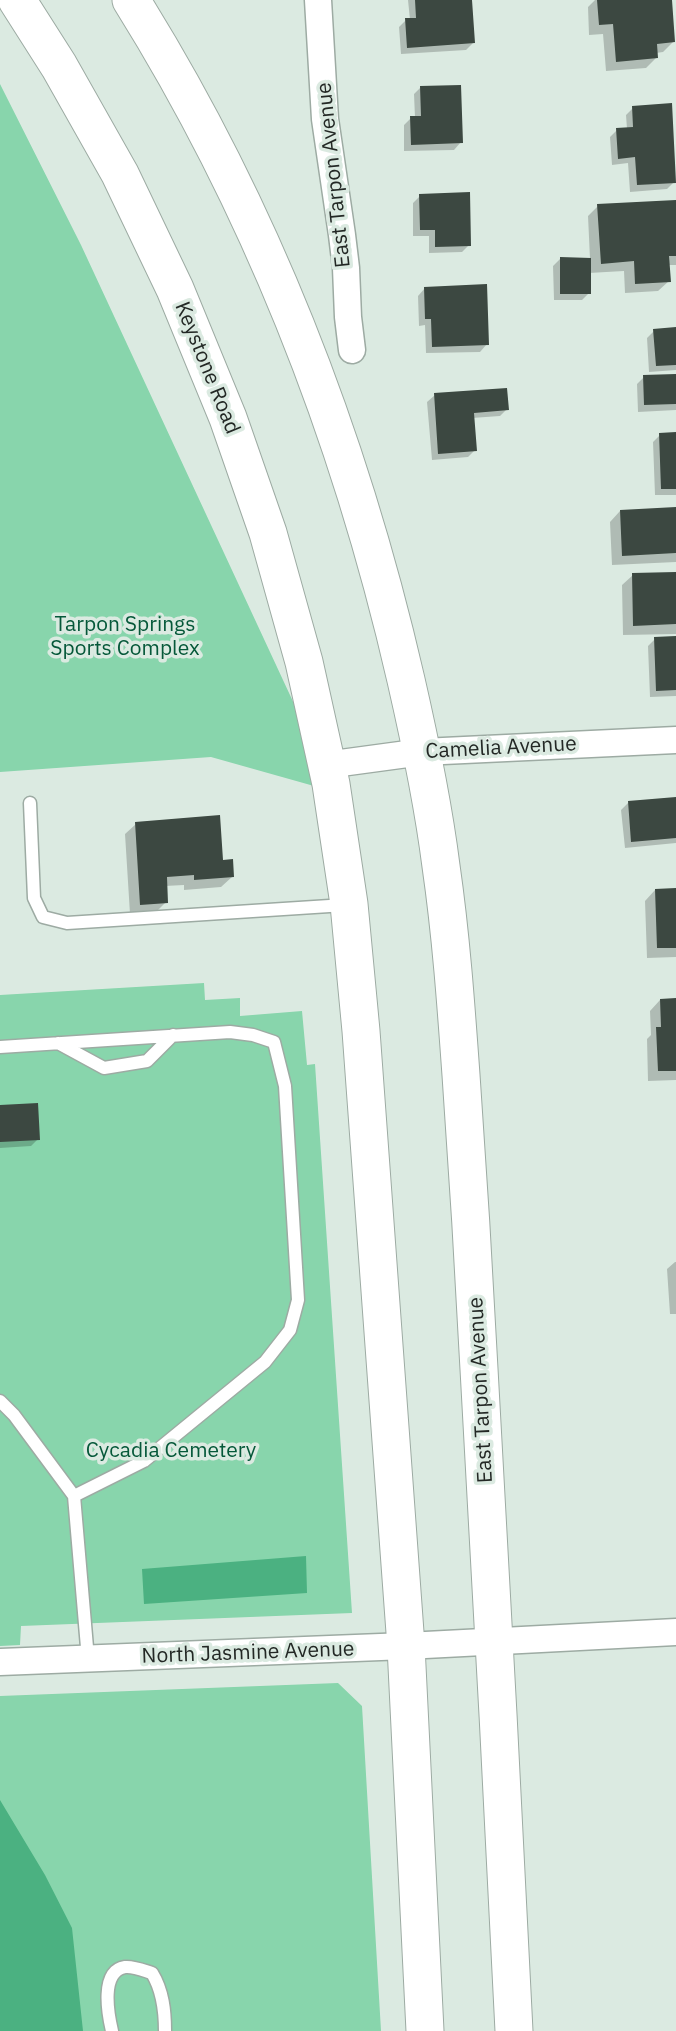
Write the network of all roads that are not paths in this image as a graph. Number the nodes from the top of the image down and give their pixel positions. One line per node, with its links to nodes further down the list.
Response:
1 (17, 0): 7 (main road, Keystone Road)
2 (131, 0): 6 (main road)
3 (318, 0): 4 (street, East Tarpon Avenue)
4 (352, 350)
5 (676, 740): 6 (street, Camelia Avenue)
6 (422, 752): 7 (street, Camelia Avenue); 16 (main road, East Tarpon Avenue)
7 (326, 765): 9 (main road)
8 (30, 803): 9 (lane)
9 (349, 904): 17 (main road)
10 (173, 1035): 11 (lane); 11 (lane); 14 (lane)
11 (57, 1043): 12 (lane)
12 (0, 1047)
13 (0, 1401): 14 (lane)
14 (74, 1496): 18 (lane)
15 (676, 1632): 16 (street, North Jasmine Avenue)
16 (495, 1642): 17 (street, North Jasmine Avenue); 23 (main road, East Tarpon Avenue)
17 (406, 1646): 18 (street, North Jasmine Avenue); 22 (main road)
18 (88, 1659): 19 (street, North Jasmine Avenue)
19 (0, 1662)
20 (112, 2031): 21 (lane)
21 (166, 2031)
22 (425, 2031)
23 (514, 2031)

